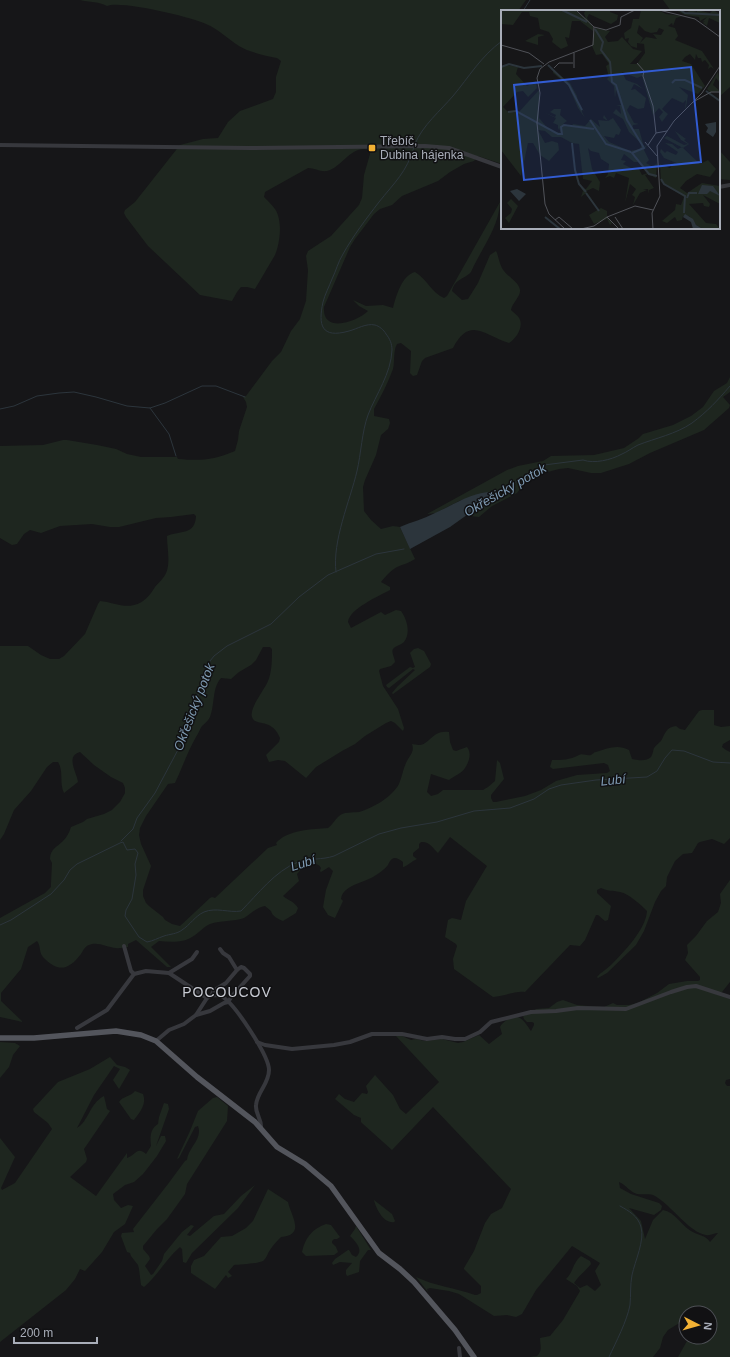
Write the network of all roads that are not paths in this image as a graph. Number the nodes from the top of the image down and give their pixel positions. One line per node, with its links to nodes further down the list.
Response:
1 (0, 145): 2 (street)
2 (501, 167)
3 (730, 185): 4 (street)
4 (720, 187)
5 (124, 946): 10 (street)
6 (220, 949): 8 (street)
7 (198, 952): 9 (street)
8 (237, 970): 11 (street); 14 (street)
9 (169, 973): 10 (street); 12 (street)
10 (134, 974): 16 (street)
11 (212, 995): 12 (street); 14 (street)
12 (207, 998): 15 (street)
13 (730, 998): 19 (street)
14 (228, 1002): 15 (street); 19 (street)
15 (196, 1015): 18 (street)
16 (77, 1028)
17 (0, 1038): 18 (main road)
18 (156, 1041): 20 (main road)
19 (257, 1042): 20 (street)
20 (261, 1128): 23 (main road)
21 (459, 1348): 22 (street)
22 (460, 1357)
23 (474, 1357)

